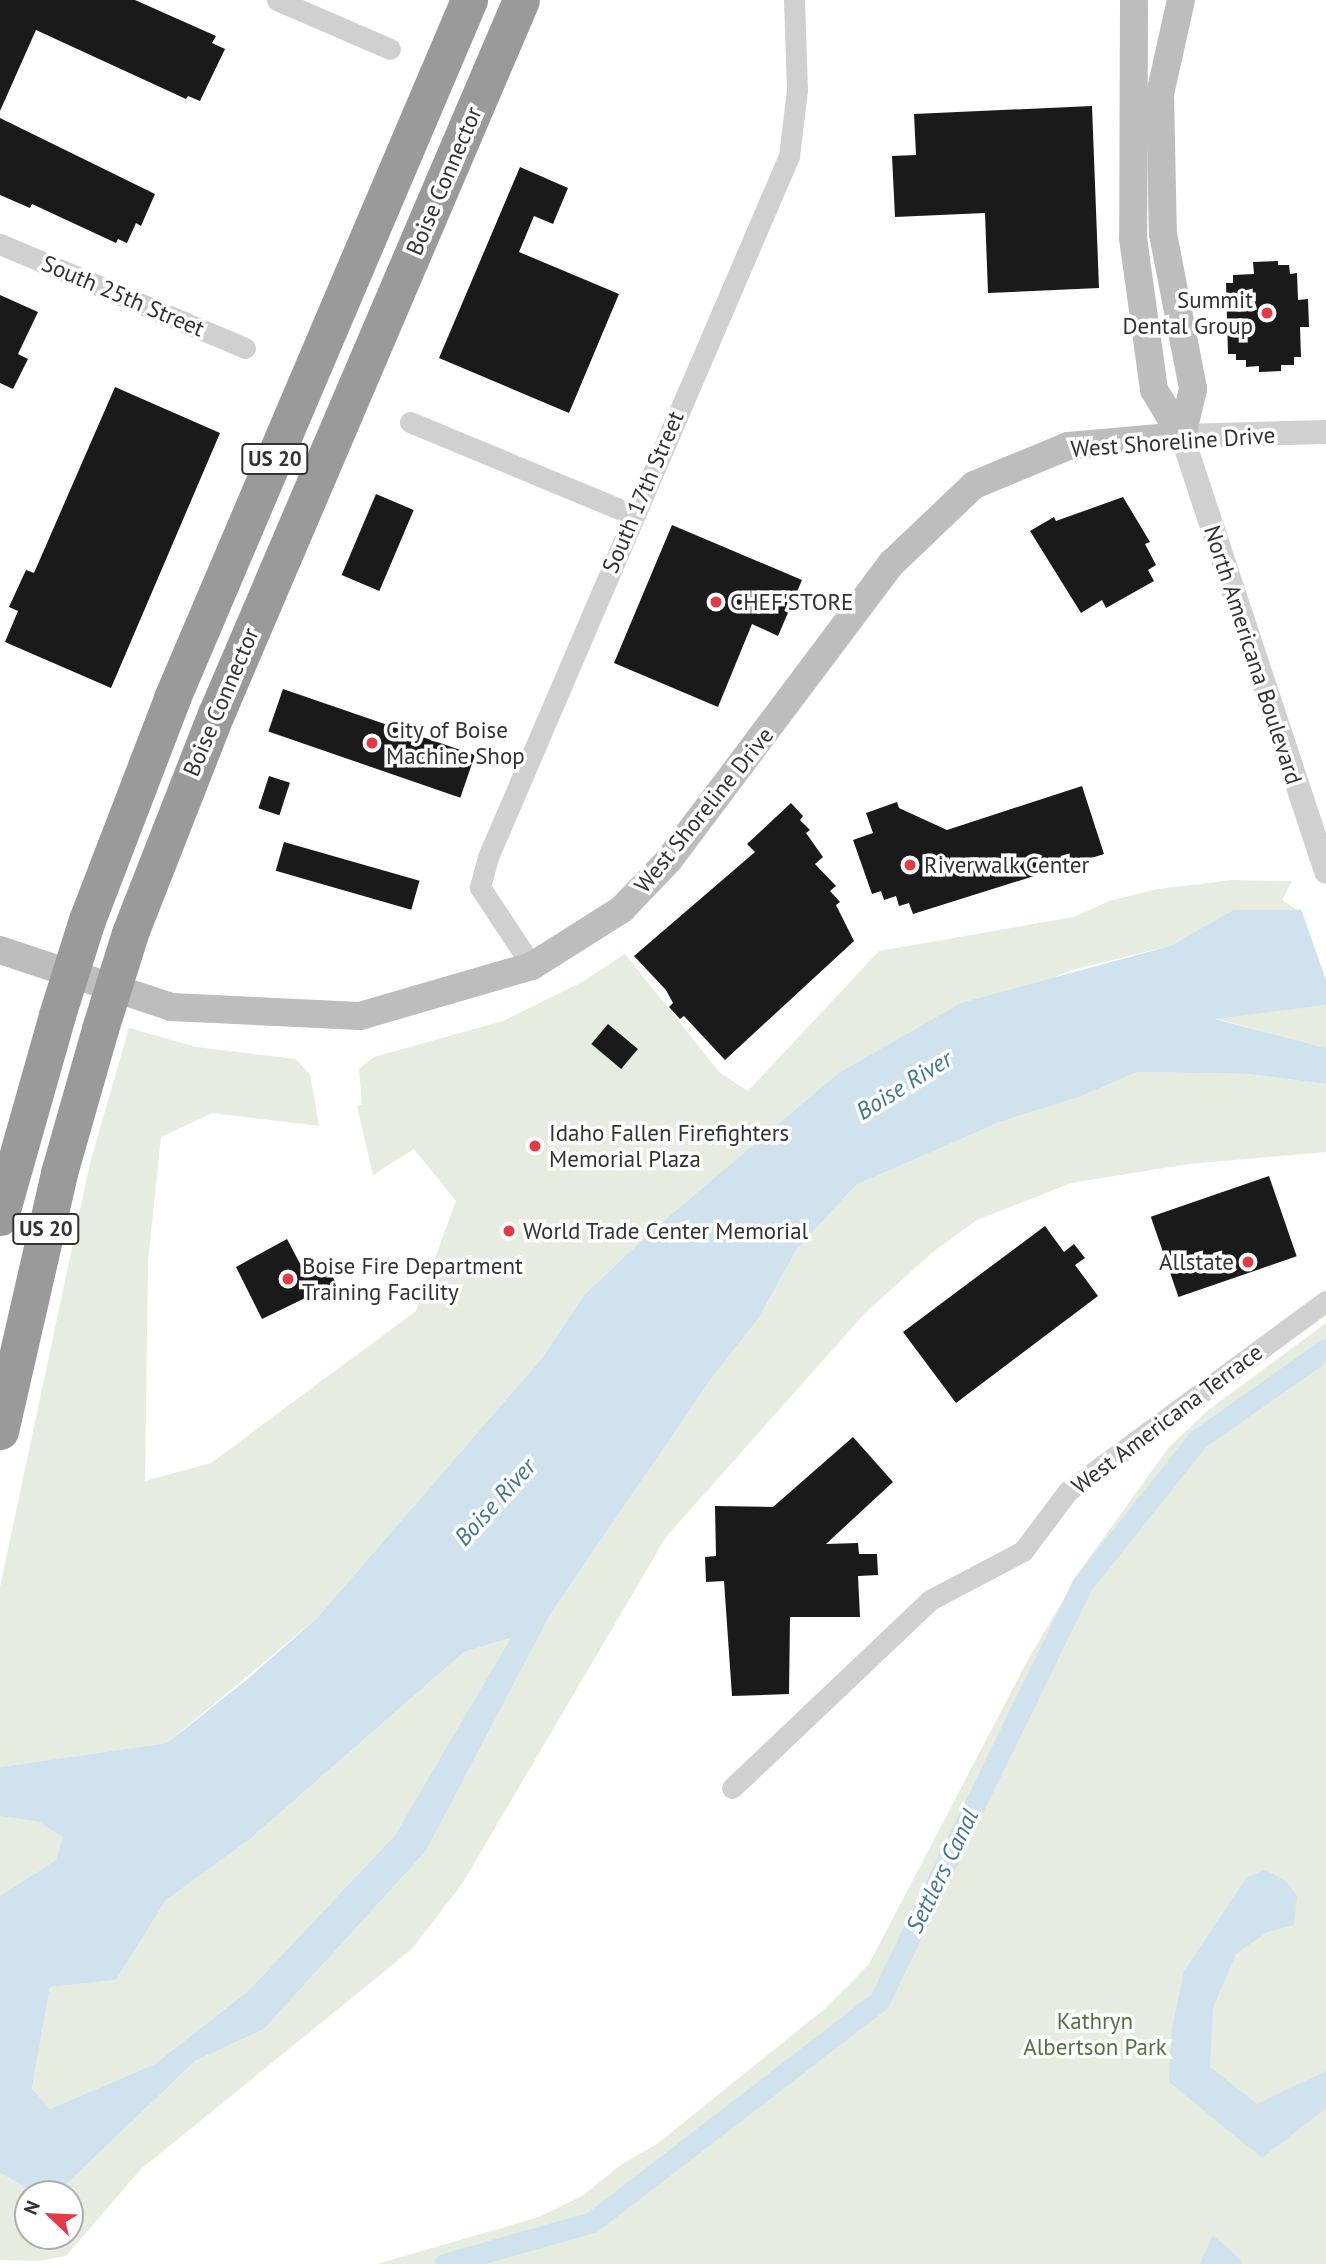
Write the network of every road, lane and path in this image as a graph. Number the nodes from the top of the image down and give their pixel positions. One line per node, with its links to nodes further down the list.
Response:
1 (277, 0): 8 (street)
2 (469, 0): 19 (highway, Boise Connector / US 20, bridge)
3 (522, 0): 9 (highway, Boise Connector / US 20)
4 (547, 0): 9 (highway)
5 (794, 0): 15 (street, South 17th Street)
6 (1134, 0): 14 (main road)
7 (1181, 0): 14 (main road)
8 (390, 49)
9 (480, 96): 21 (highway, Boise Connector / US 20, bridge)
10 (0, 244): 11 (street, South 25th Street)
11 (245, 348)
12 (410, 422): 15 (street)
13 (1326, 432): 14 (street, West Shoreline Drive)
14 (1182, 436): 16 (street, North Americana Boulevard); 18 (main road, West Shoreline Drive)
15 (634, 515): 18 (street, South 17th Street)
16 (1324, 866)
17 (0, 950): 18 (main road, West Shoreline Drive)
18 (532, 966)
19 (0, 1217)
20 (1326, 1301): 22 (street, West Americana Terrace)
21 (0, 1431)
22 (732, 1788)

